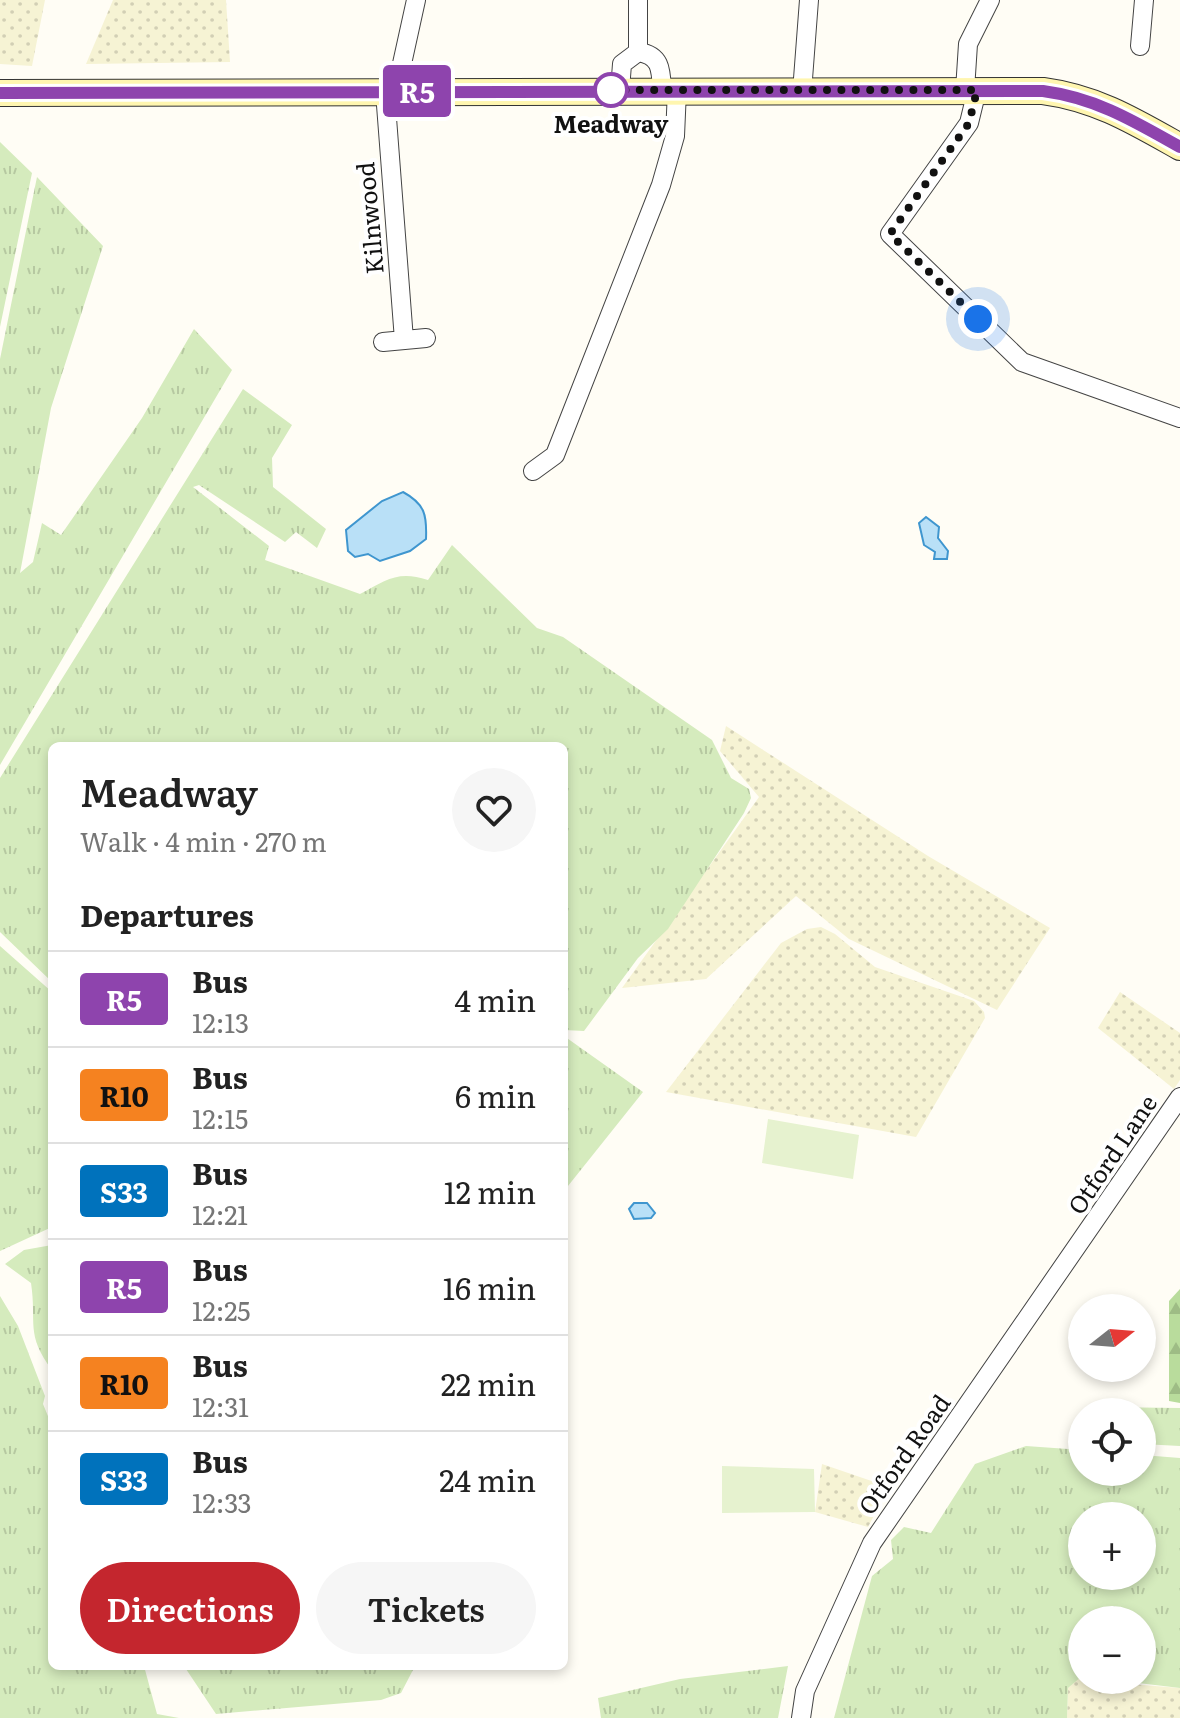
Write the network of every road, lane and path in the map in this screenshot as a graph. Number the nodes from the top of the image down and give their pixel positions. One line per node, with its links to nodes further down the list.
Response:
1 (416, 0): 11 (street, Kilnwood)
2 (638, 0): 7 (street)
3 (809, 0): 12 (street)
4 (990, 0): 10 (street)
5 (1144, 0): 6 (street)
6 (1140, 46)
7 (638, 52): 8 (street); 9 (street)
8 (620, 90): 9 (street); 11 (street)
9 (670, 90): 12 (street); 19 (street)
10 (971, 90): 12 (street); 14 (street); 18 (street)
11 (390, 91): 13 (street); 16 (street, Kilnwood)
12 (802, 92)
13 (0, 93)
14 (1180, 147)
15 (426, 338): 16 (street)
16 (404, 340): 17 (street)
17 (383, 342)
18 (1180, 418)
19 (533, 471)
20 (1180, 1097): 21 (street, Otford Lane)
21 (1085, 1238): 22 (street, Otford Road)
22 (801, 1718)

